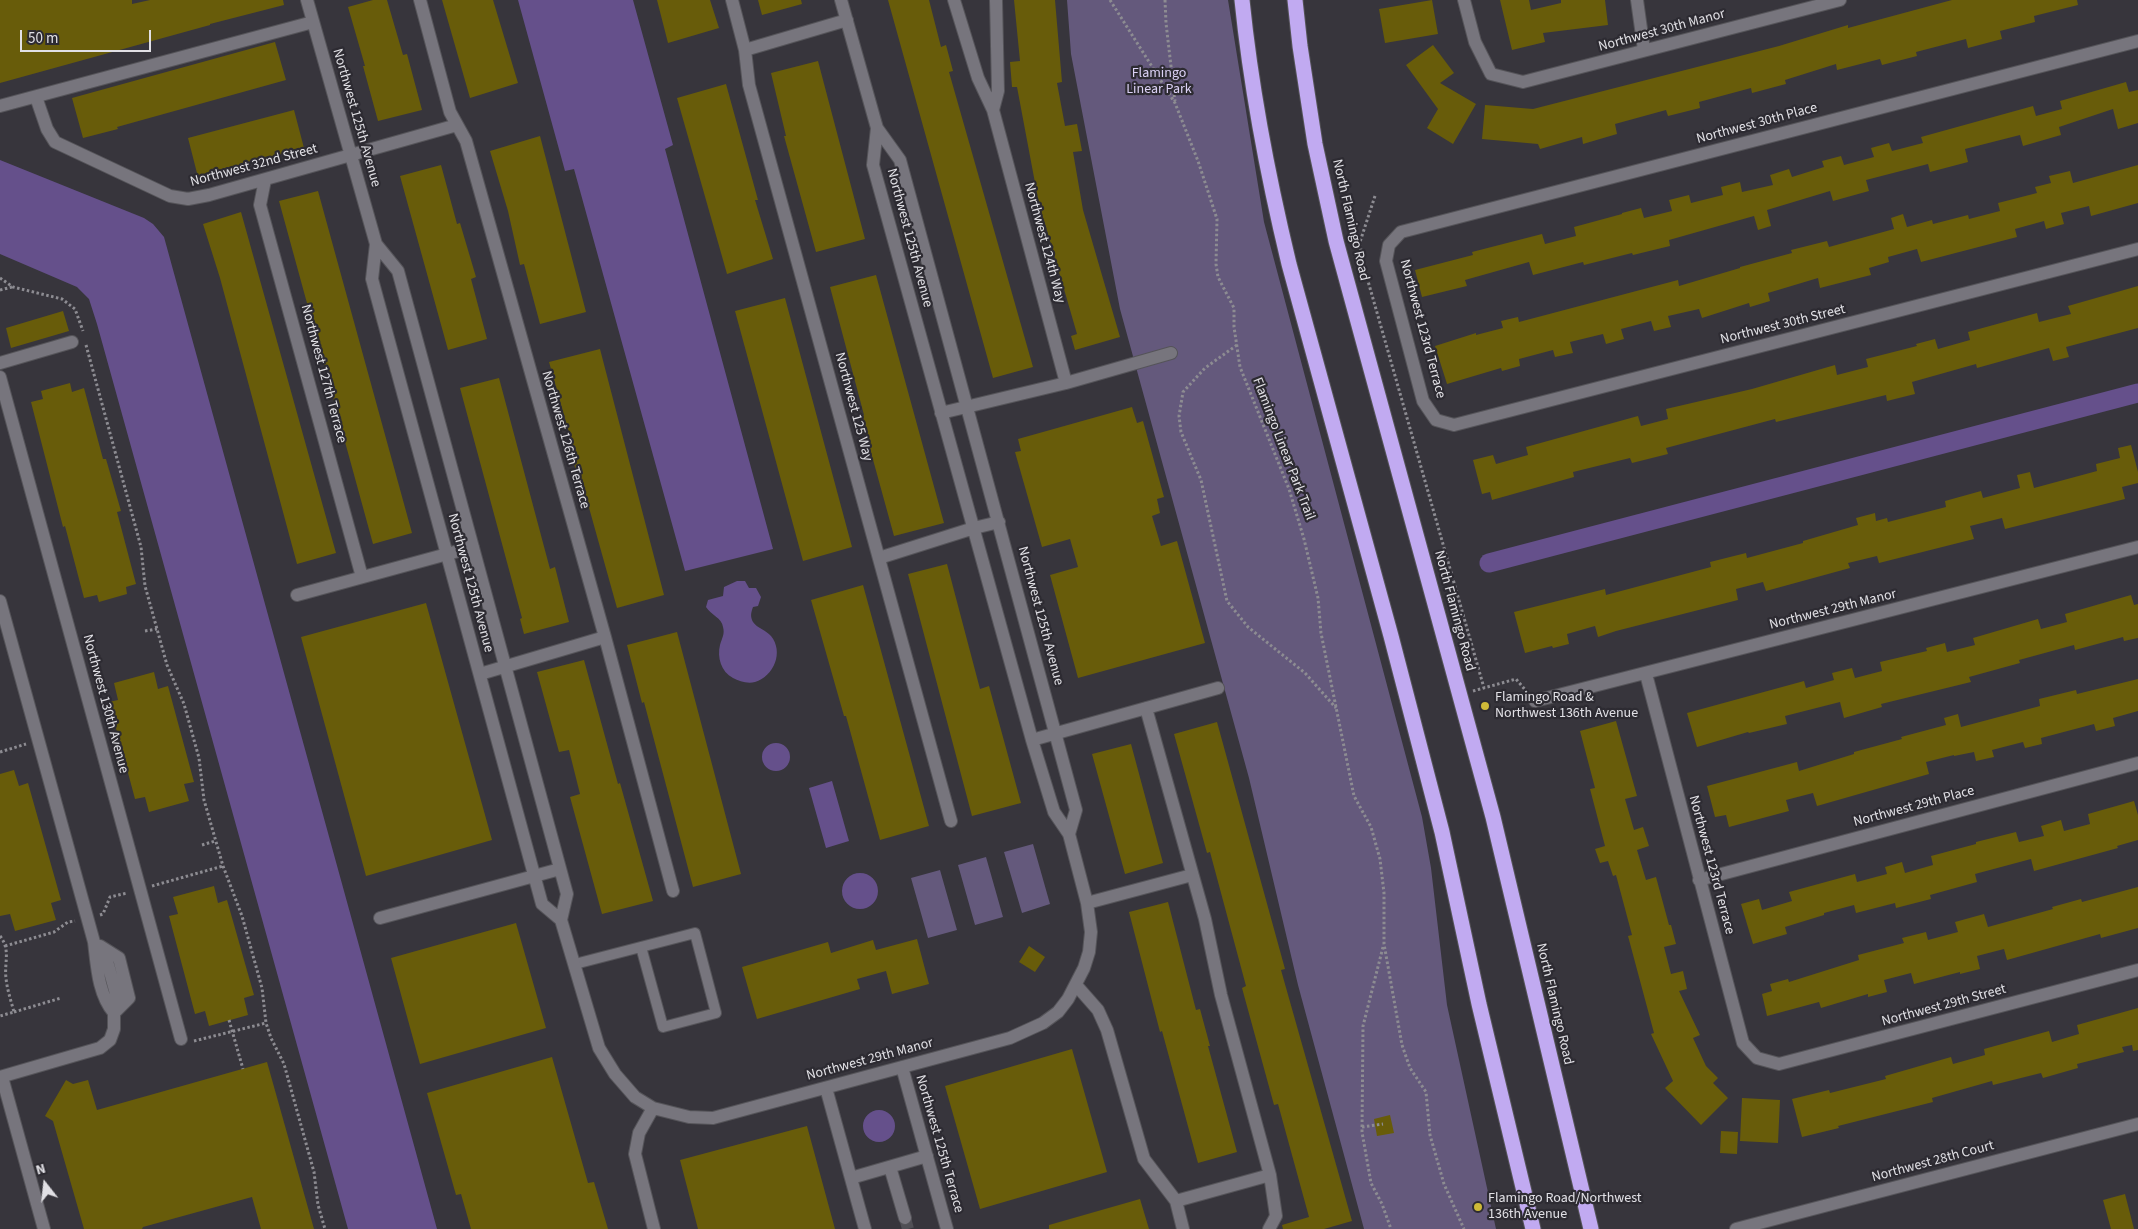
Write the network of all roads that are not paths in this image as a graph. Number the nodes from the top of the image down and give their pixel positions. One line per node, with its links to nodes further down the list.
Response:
1 (307, 0): 13 (street, Northwest 125th Avenue)
2 (420, 0): 20 (street, Northwest 126th Terrace)
3 (732, 0): 15 (street, Northwest 125 Way)
4 (841, 0): 12 (street, Northwest 125th Avenue)
5 (954, 0): 19 (street, Northwest 124th Way)
6 (996, 0): 19 (street, Northwest 124th Way)
7 (1242, 0): 89 (highway)
8 (1295, 0): 90 (highway, North Flamingo Road)
9 (1464, 0): 16 (street, Northwest 30th Manor)
10 (1637, 0): 16 (street)
11 (1840, 0): 16 (street, Northwest 30th Manor)
12 (847, 20): 15 (street); 21 (street, Northwest 125th Avenue)
13 (313, 22): 17 (street); 22 (street, Northwest 125th Avenue)
14 (2138, 41): 25 (street, Northwest 30th Place)
15 (745, 50): 40 (street, Northwest 125 Way)
16 (1644, 50)
17 (36, 97): 18 (street); 23 (street, Northwest 32nd Street)
18 (0, 106)
19 (993, 110): 31 (street, Northwest 124th Way)
20 (457, 125): 22 (street, Northwest 32nd Street); 44 (street, Northwest 126th Terrace)
21 (877, 128): 32 (street, Northwest 125th Avenue); 33 (street, Northwest 125th Avenue)
22 (350, 156): 23 (street, Northwest 32nd Street); 24 (street, Northwest 125th Avenue)
23 (265, 180): 41 (street, Northwest 127th Terrace)
24 (376, 244): 37 (street, Northwest 125th Avenue); 39 (street, Northwest 125th Avenue)
25 (1388, 245): 34 (street, Northwest 123rd Terrace)
26 (2138, 249): 34 (street, Northwest 30th Street)
27 (72, 342): 29 (street)
28 (1171, 353): 31 (street)
29 (0, 363)
30 (0, 377): 70 (street, Northwest 130th Avenue)
31 (1066, 383): 32 (street)
32 (967, 407): 33 (street); 35 (street, Northwest 125th Avenue)
33 (941, 413): 36 (street, Northwest 125th Avenue)
34 (1436, 420)
35 (999, 522): 36 (street); 51 (street, Northwest 125th Avenue)
36 (974, 528): 40 (street); 52 (street, Northwest 125th Avenue)
37 (473, 547): 39 (street); 45 (street, Northwest 125th Avenue)
38 (2138, 547): 47 (street, Northwest 29th Manor)
39 (447, 554): 41 (street); 46 (street, Northwest 125th Avenue)
40 (879, 558): 54 (street, Northwest 125 Way)
41 (362, 577): 42 (street)
42 (297, 595)
43 (0, 601): 64 (street)
44 (604, 637): 45 (street); 60 (street, Northwest 126th Terrace)
45 (506, 666): 46 (street); 56 (street, Northwest 125th Avenue)
46 (480, 674): 57 (street, Northwest 125th Avenue)
47 (1646, 674): 49 (street, Northwest 29th Manor); 59 (street, Northwest 123rd Terrace)
48 (1218, 688): 50 (street)
49 (1535, 701)
50 (1146, 708): 51 (street); 58 (street)
51 (1057, 734): 52 (street); 55 (street, Northwest 125th Avenue)
52 (1032, 740): 55 (street, Northwest 125th Avenue)
53 (2138, 763): 59 (street, Northwest 29th Place)
54 (951, 821)
55 (1069, 834): 61 (street, Northwest 125th Avenue)
56 (560, 869): 57 (street); 63 (street, Northwest 125th Avenue)
57 (535, 875): 62 (street); 63 (street, Northwest 125th Avenue)
58 (1192, 875): 61 (street); 79 (street)
59 (1698, 880): 71 (street, Northwest 123rd Terrace)
60 (673, 890)
61 (1087, 903): 68 (street, Northwest 125th Avenue)
62 (380, 918)
63 (561, 920): 66 (street)
64 (94, 942): 69 (street); 69 (street)
65 (641, 947): 65 (lane); 66 (lane)
66 (575, 964): 75 (street)
67 (2138, 970): 71 (street, Northwest 29th Street)
68 (1076, 985): 72 (street, Northwest 29th Manor); 81 (street)
69 (114, 1013): 73 (street)
70 (182, 1039)
71 (1757, 1058)
72 (902, 1067): 74 (street, Northwest 29th Manor); 77 (street, Northwest 125th Terrace)
73 (1, 1077): 83 (street)
74 (826, 1088): 75 (street, Northwest 29th Manor); 80 (street)
75 (653, 1108): 84 (street)
76 (2138, 1124): 91 (street, Northwest 28th Court)
77 (927, 1156): 78 (street); 86 (street, Northwest 125th Terrace)
78 (890, 1166): 80 (street); 82 (street)
79 (1270, 1175): 81 (street); 88 (street)
80 (851, 1178): 85 (street)
81 (1176, 1201): 87 (street)
82 (905, 1218)
83 (44, 1229)
84 (654, 1229)
85 (865, 1229)
86 (947, 1229)
87 (1183, 1229)
88 (1269, 1229)
89 (1533, 1229)
90 (1591, 1229)
91 (1736, 1229)

